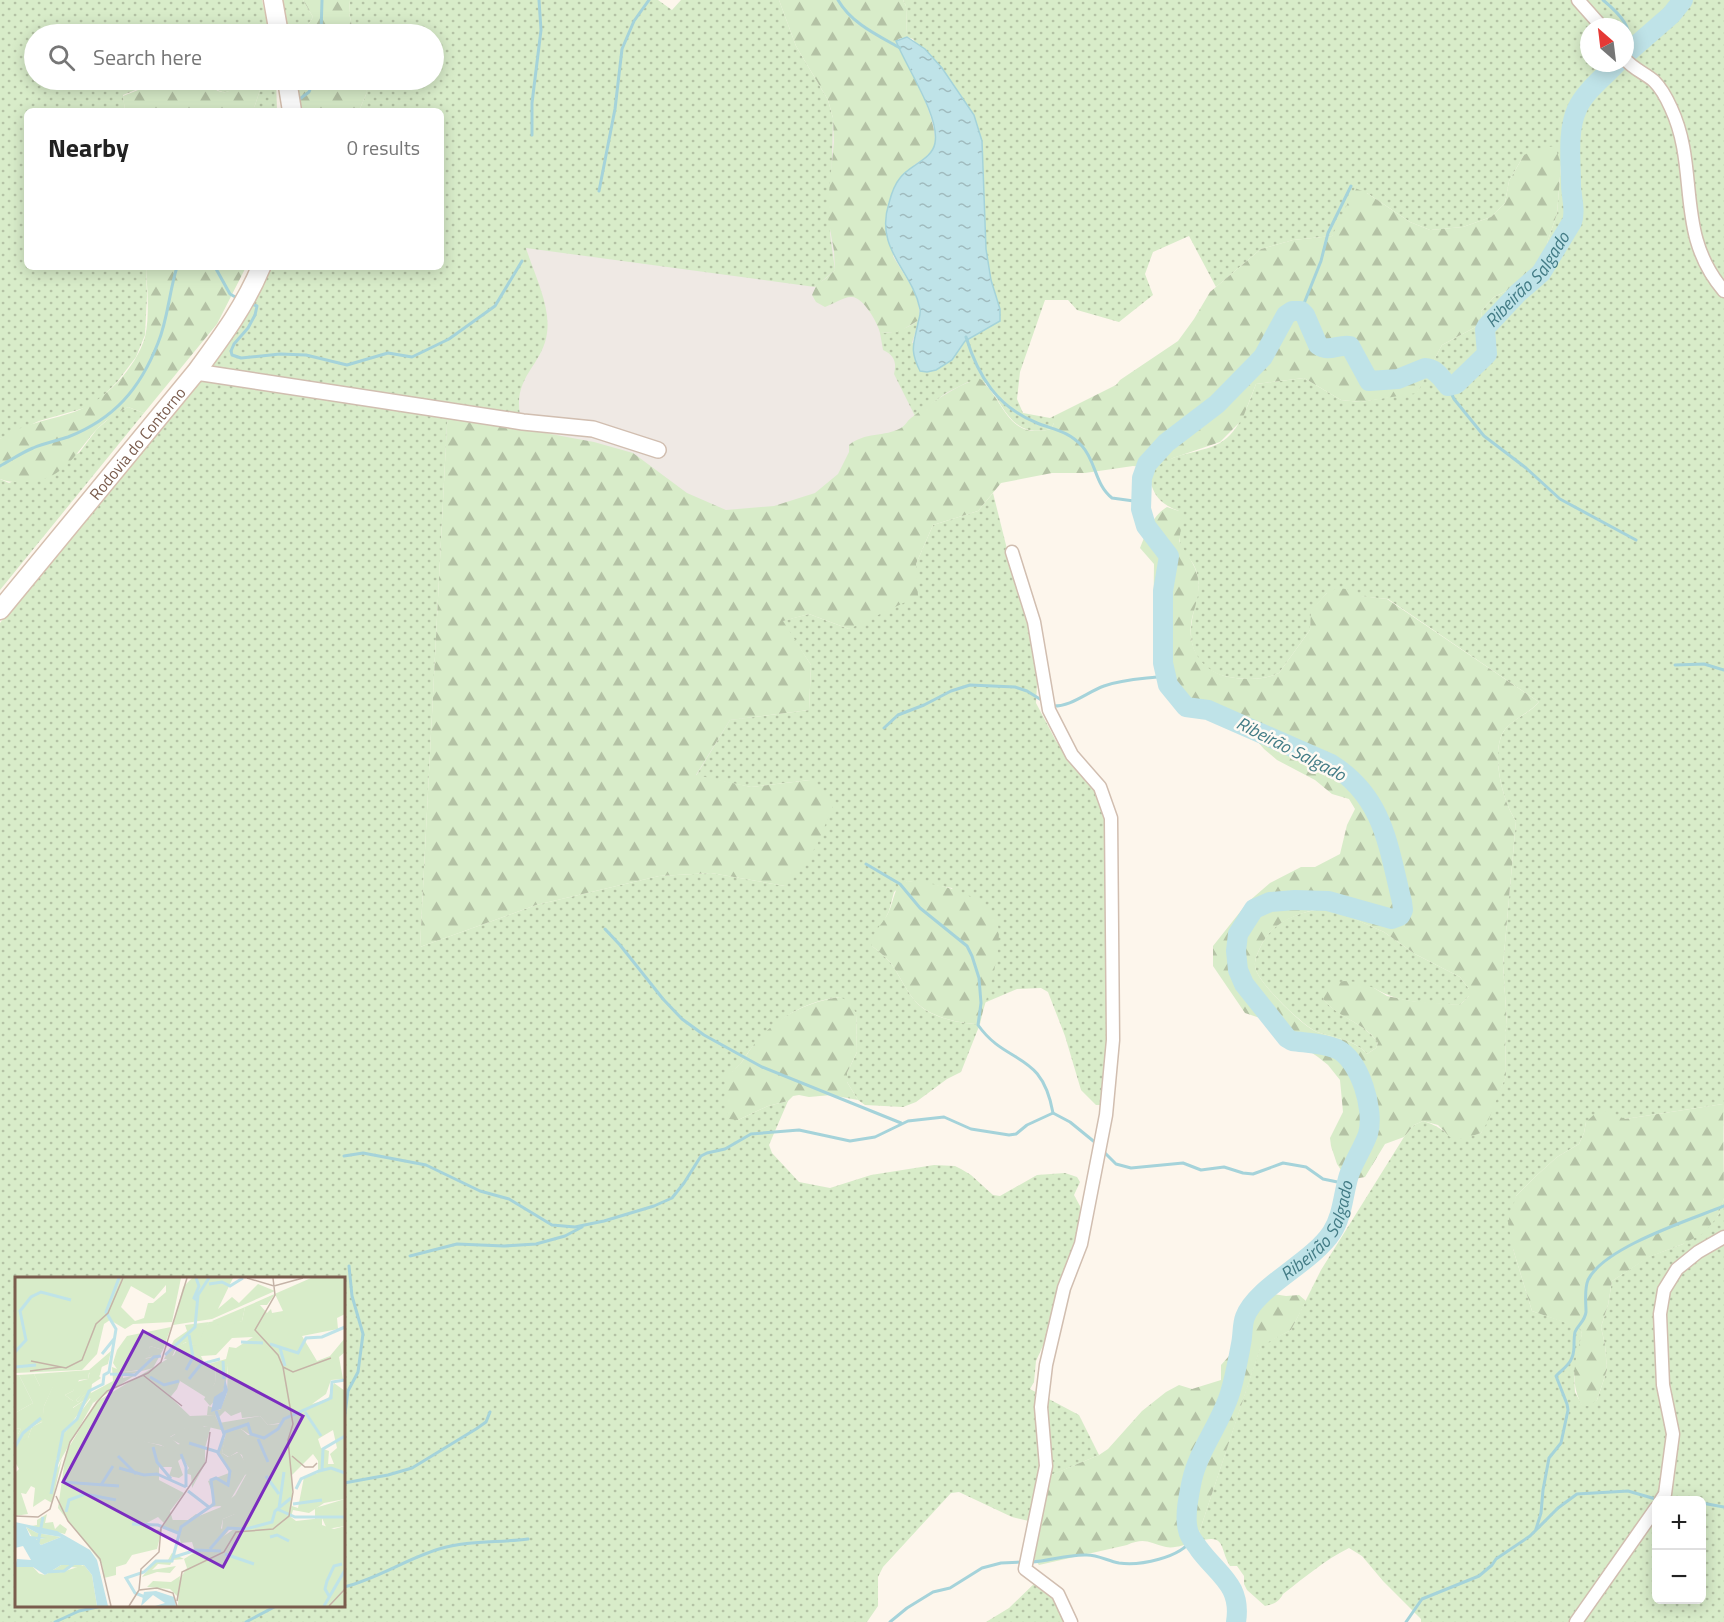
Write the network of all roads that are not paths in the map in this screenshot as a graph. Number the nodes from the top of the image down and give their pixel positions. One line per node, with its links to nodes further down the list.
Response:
1 (273, 0): 4 (main road)
2 (1578, 0): 3 (street)
3 (1594, 18)
4 (277, 24)
5 (1634, 67): 9 (street)
6 (289, 90): 7 (main road)
7 (292, 108)
8 (260, 270): 10 (main road, Rodovia do Contorno)
9 (1724, 291)
10 (196, 372): 11 (street); 13 (main road, Rodovia do Contorno)
11 (658, 450)
12 (1012, 552): 17 (street)
13 (0, 610)
14 (1724, 1237): 15 (street)
15 (1664, 1496)
16 (1652, 1514): 18 (street)
17 (1071, 1622)
18 (1576, 1622)

